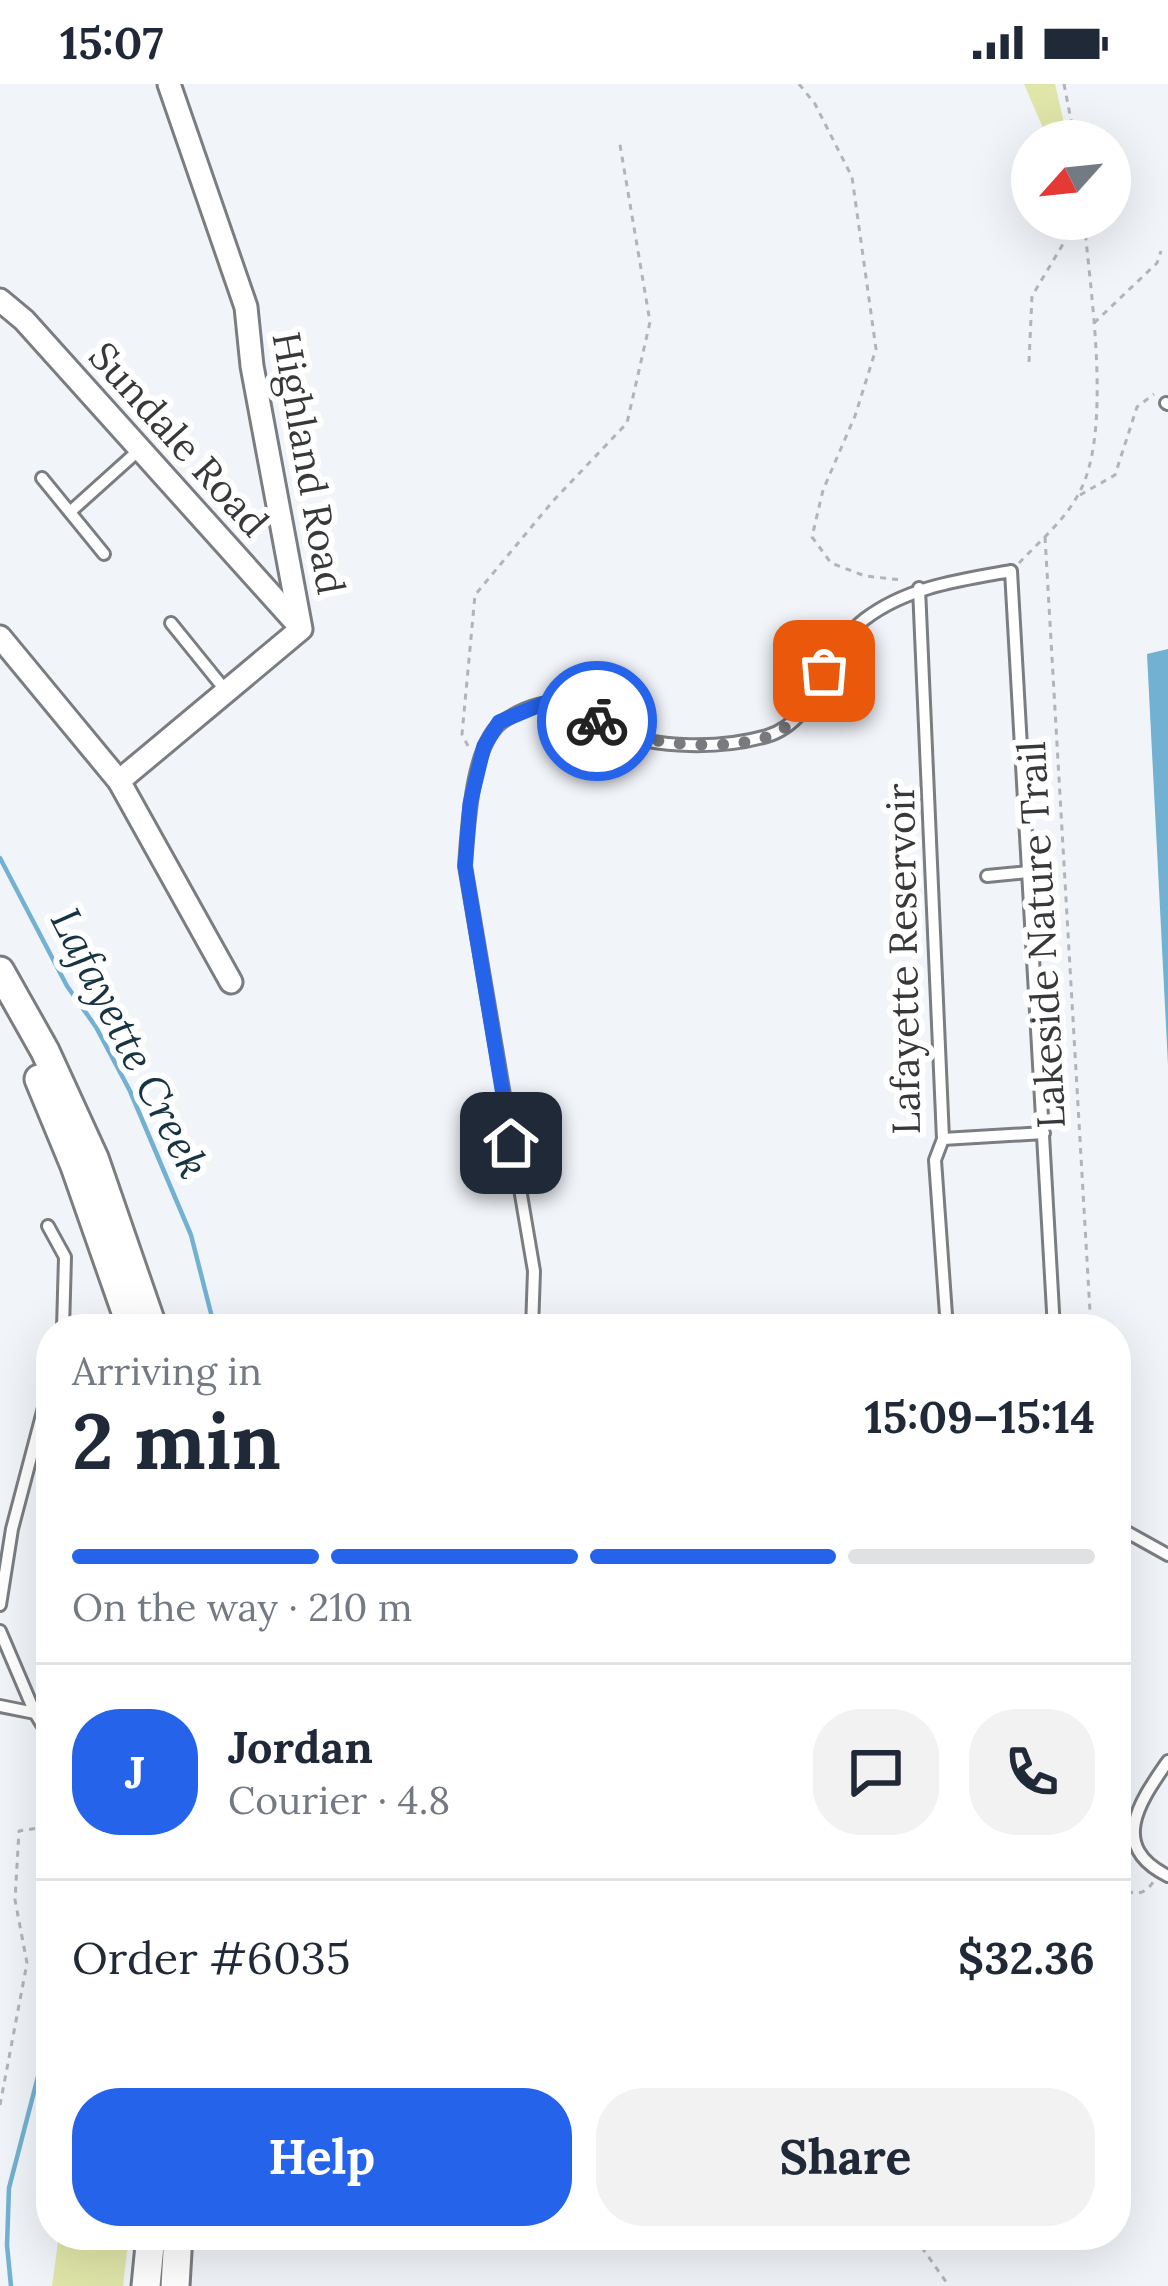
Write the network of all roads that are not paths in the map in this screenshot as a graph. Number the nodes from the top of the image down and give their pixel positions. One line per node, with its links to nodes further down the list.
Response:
1 (169, 84): 9 (street, Highland Road)
2 (4, 311): 3 (street, Sundale Road)
3 (140, 449): 5 (lane); 9 (street, Sundale Road)
4 (42, 478): 5 (lane)
5 (70, 512): 6 (lane)
6 (104, 554)
7 (920, 588): 13 (lane); 19 (lane, Lafayette Reservoir); 24 (lane)
8 (171, 623): 11 (lane)
9 (301, 628): 11 (street, Highland Road)
10 (0, 637): 12 (street)
11 (226, 691): 12 (street, Highland Road)
12 (118, 782): 16 (street)
13 (1028, 872): 14 (lane); 18 (lane)
14 (987, 876)
15 (0, 971): 23 (main road)
16 (231, 982)
17 (0, 1007): 22 (main road)
18 (1045, 1133): 19 (lane); 26 (lane)
19 (943, 1139): 25 (lane, Lafayette Reservoir)
20 (48, 1226): 21 (lane)
21 (63, 1314)
22 (127, 1314)
23 (148, 1314)
24 (533, 1314)
25 (945, 1314)
26 (1053, 1314)
27 (36, 1438): 30 (lane)
28 (1131, 1534): 29 (lane)
29 (1168, 1555)
30 (0, 1605)
31 (0, 1630): 33 (lane)
32 (0, 1706): 33 (lane)
33 (35, 1713)
34 (1168, 1761): 35 (lane)
35 (1167, 1876)
36 (150, 2250): 38 (main road)
37 (177, 2250): 39 (main road)
38 (146, 2286)
39 (175, 2286)

